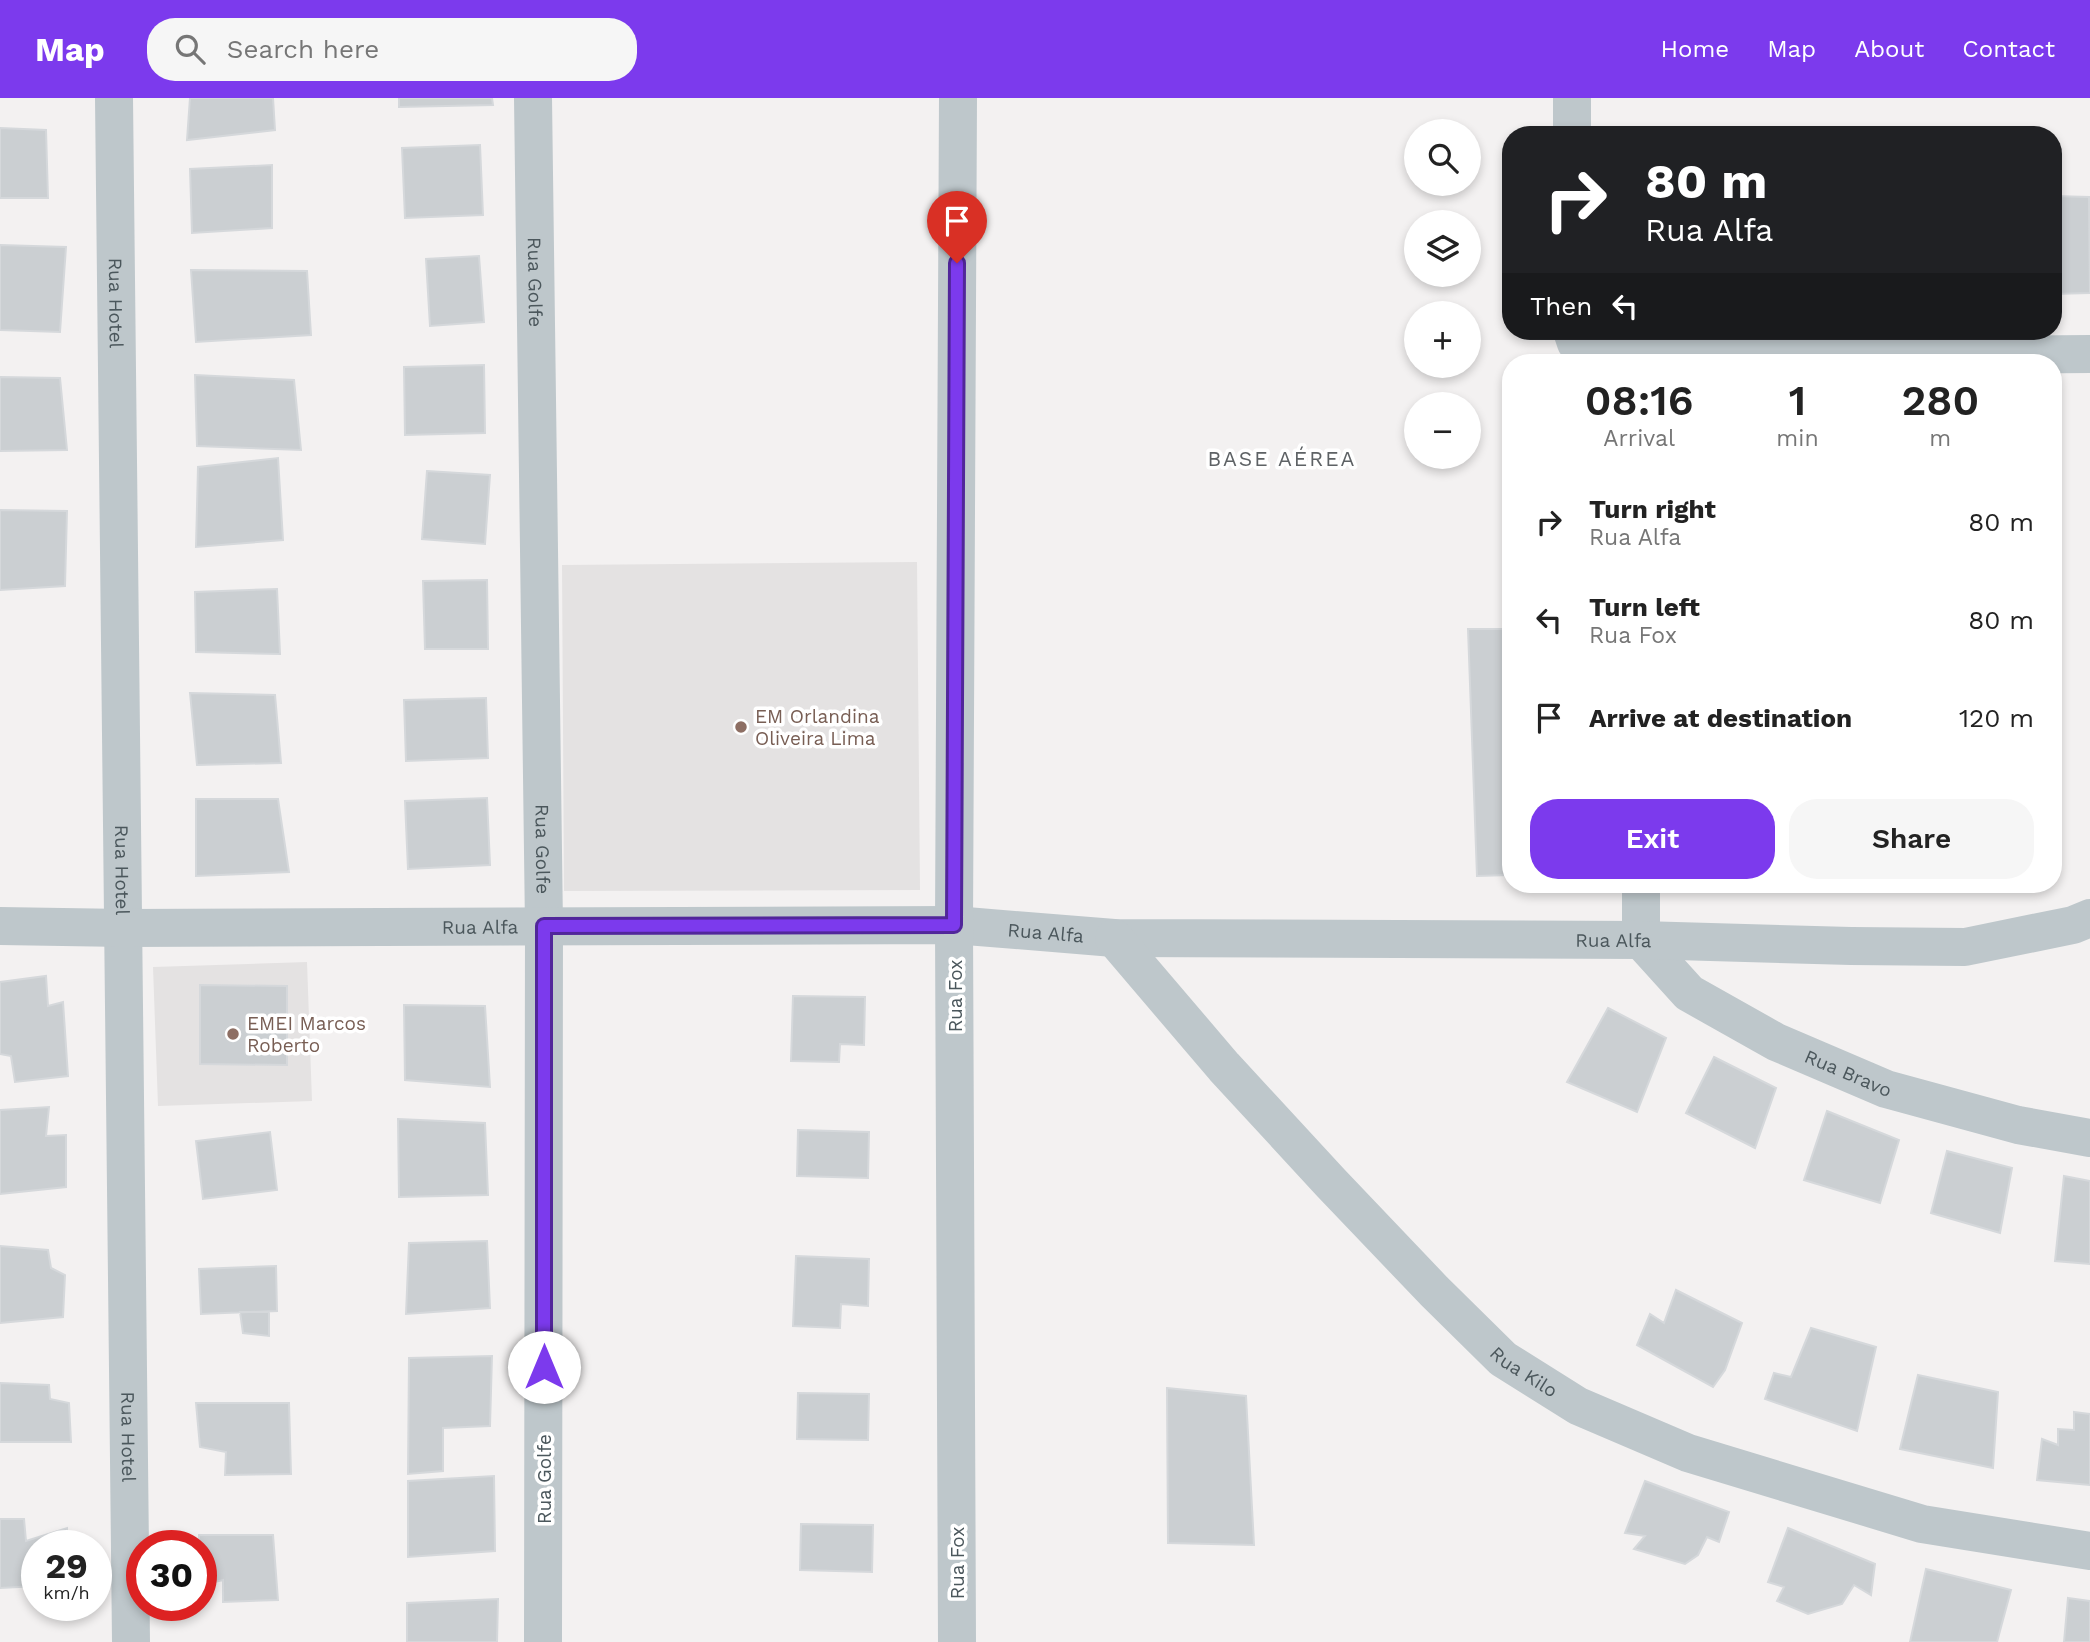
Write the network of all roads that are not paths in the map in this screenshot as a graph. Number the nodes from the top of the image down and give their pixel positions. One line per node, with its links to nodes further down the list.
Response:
1 (114, 98): 13 (street, Rua Hotel)
2 (533, 98): 12 (street, Rua Golfe)
3 (958, 98): 10 (street, Rua Fox)
4 (1572, 98): 5 (street)
5 (1572, 126)
6 (2062, 354): 7 (street)
7 (2090, 354)
8 (1641, 893): 15 (street)
9 (2090, 918): 15 (street, Rua Alfa)
10 (954, 925): 12 (street, Rua Alfa); 14 (street, Rua Alfa); 20 (street, Rua Fox)
11 (0, 926): 13 (street, Rua Alfa)
12 (544, 926): 13 (street, Rua Alfa); 19 (street, Rua Golfe)
13 (125, 928): 18 (street, Rua Hotel)
14 (1114, 938): 15 (street, Rua Alfa); 17 (street, Rua Kilo)
15 (1641, 940): 16 (street, Rua Bravo)
16 (2090, 1138)
17 (2090, 1551)
18 (131, 1642)
19 (543, 1642)
20 (957, 1642)

